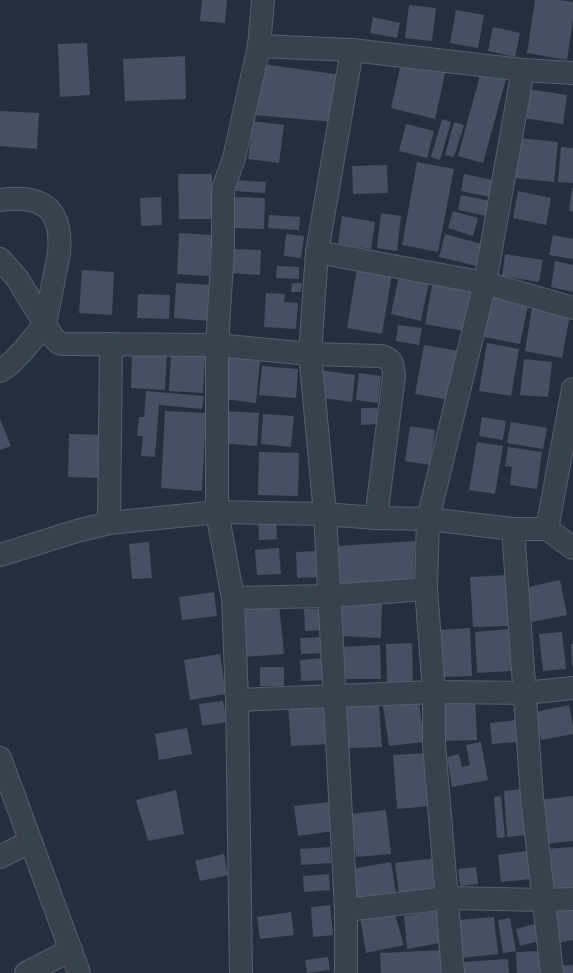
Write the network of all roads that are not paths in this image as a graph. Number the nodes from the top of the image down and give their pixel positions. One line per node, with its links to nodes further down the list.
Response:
1 (264, 0): 2 (street)
2 (259, 46): 3 (street); 13 (street)
3 (352, 50): 4 (street); 7 (street)
4 (523, 70): 5 (street); 9 (street)
5 (573, 73)
6 (0, 200): 11 (street)
7 (317, 252): 9 (street); 14 (street)
8 (0, 259): 11 (street)
9 (485, 283): 10 (street); 20 (street)
10 (573, 308)
11 (45, 324): 12 (street); 15 (street)
12 (111, 344): 13 (street); 21 (street)
13 (217, 345): 14 (street); 17 (street)
14 (310, 354): 18 (street); 19 (street)
15 (0, 371)
16 (573, 389): 22 (street)
17 (217, 512): 18 (street); 21 (street); 28 (street)
18 (325, 514): 19 (street); 27 (street)
19 (376, 518): 20 (street)
20 (428, 519): 23 (street); 26 (street)
21 (109, 523): 25 (street)
22 (547, 529): 23 (street); 24 (street)
23 (513, 530): 31 (street)
24 (573, 548)
25 (0, 554)
26 (426, 589): 27 (street); 30 (street)
27 (330, 596): 28 (street); 32 (street)
28 (233, 598): 33 (street)
29 (573, 688): 31 (street)
30 (434, 692): 31 (street); 32 (street); 37 (street)
31 (524, 694): 39 (street)
32 (335, 695): 33 (street); 40 (street)
33 (237, 700): 44 (street)
34 (0, 758): 35 (street)
35 (31, 841): 36 (street); 41 (street)
36 (0, 857)
37 (447, 898): 39 (street); 40 (street); 46 (street)
38 (573, 899): 39 (street)
39 (543, 900): 47 (street)
40 (346, 910): 45 (street)
41 (71, 950): 42 (street); 43 (street)
42 (26, 973)
43 (79, 973)
44 (241, 973)
45 (346, 973)
46 (453, 973)
47 (552, 973)

